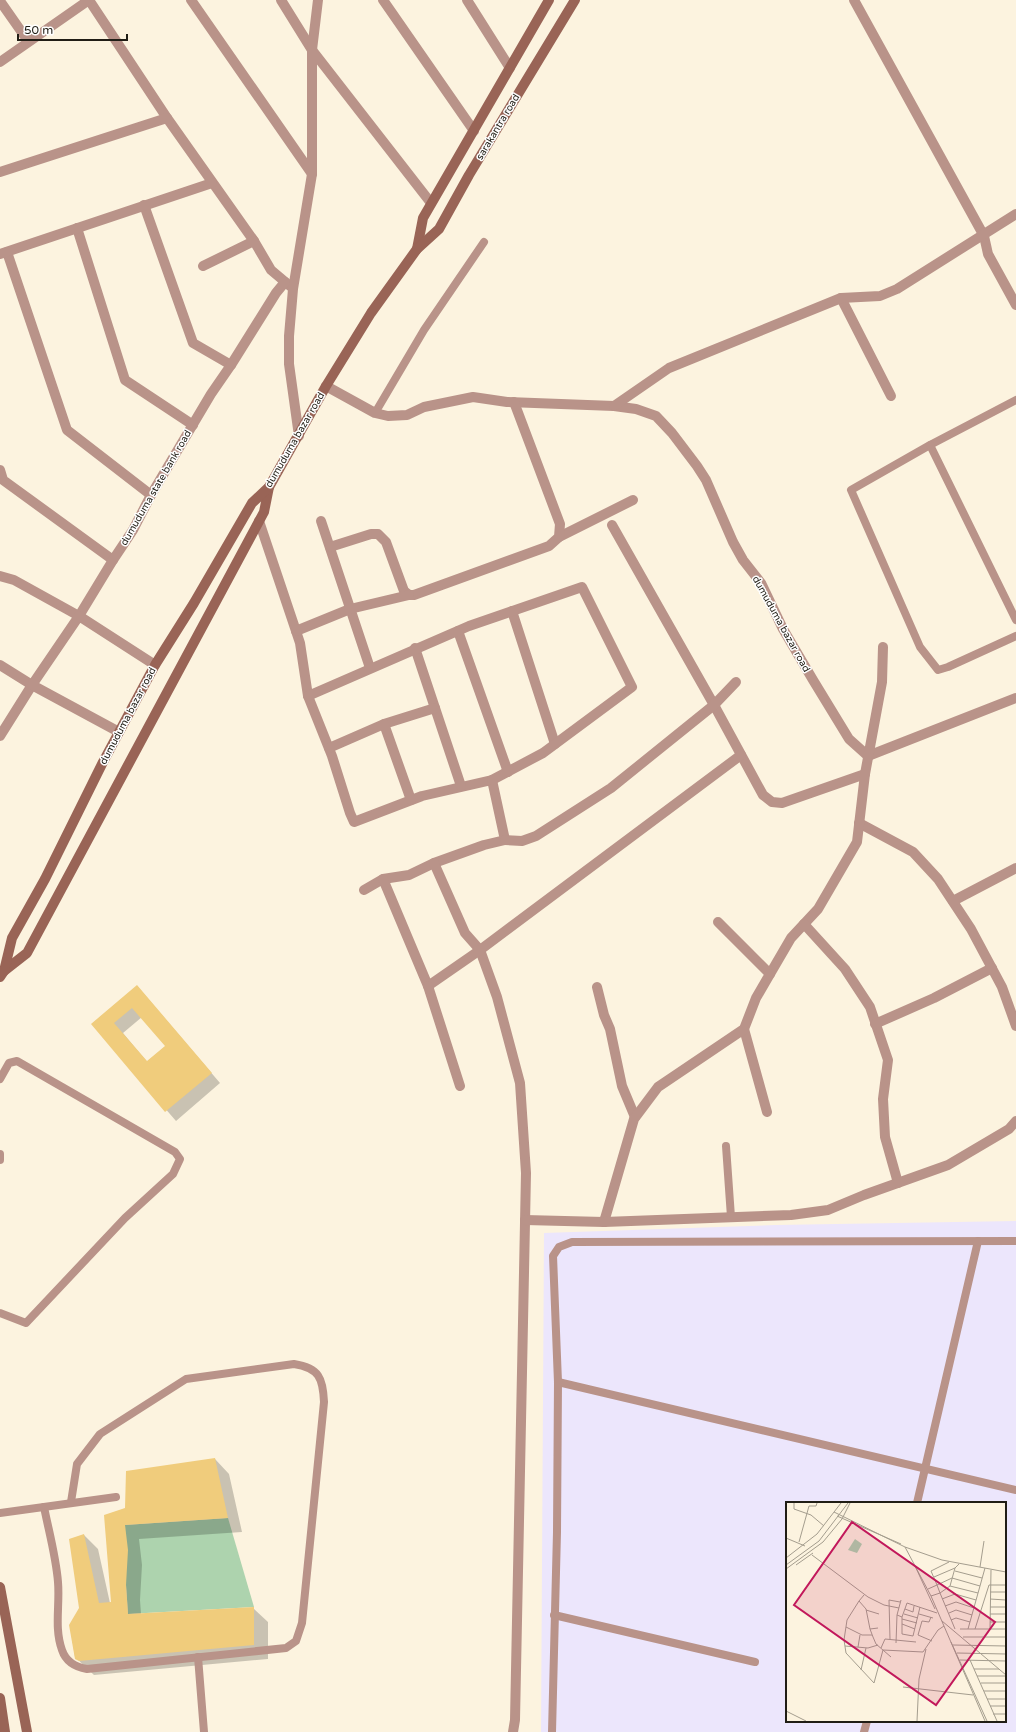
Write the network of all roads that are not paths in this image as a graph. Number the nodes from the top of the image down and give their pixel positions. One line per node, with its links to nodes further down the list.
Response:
1 (89, 0): 11 (street); 15 (street)
2 (191, 0): 18 (street)
3 (281, 0): 12 (street)
4 (318, 0): 12 (street)
5 (383, 0): 16 (street)
6 (467, 0): 14 (street)
7 (549, 0): 14 (street, sarakantra road)
8 (574, 0): 27 (street, sarakantra road)
9 (854, 0): 24 (street)
10 (0, 1): 11 (street)
11 (28, 41): 13 (street)
12 (312, 50): 18 (street); 20 (street)
13 (0, 62)
14 (510, 68): 16 (street, sarakantra road)
15 (167, 118): 17 (street); 19 (street)
16 (474, 131): 20 (street, sarakantra road)
17 (0, 172)
18 (312, 174): 31 (street)
19 (212, 183): 21 (street); 25 (street)
20 (432, 203): 27 (street, sarakantra road)
21 (144, 205): 23 (street); 34 (street)
22 (1016, 214): 24 (street)
23 (77, 228): 28 (street); 41 (street)
24 (984, 236): 32 (street); 33 (street)
25 (254, 241): 29 (street); 30 (street)
26 (484, 242): 40 (lane)
27 (417, 249): 35 (street, sarakantra road)
28 (3, 253): 46 (street)
29 (203, 266)
30 (285, 282): 31 (street); 34 (street, dumuduma state bank road)
31 (293, 289): 42 (street)
32 (841, 298): 36 (street); 39 (street)
33 (1016, 305)
34 (231, 365): 41 (street, dumuduma state bank road)
35 (326, 386): 40 (street, dumuduma bazar road); 42 (street, dumuduma bazar road)
36 (891, 396)
37 (1016, 400): 43 (lane)
38 (514, 402): 39 (street, dumuduma bazar road); 40 (street, dumuduma bazar road); 51 (street)
39 (614, 406): 80 (street, dumuduma bazar road)
40 (375, 413)
41 (193, 425): 46 (street, dumuduma state bank road)
42 (299, 436): 45 (street, dumuduma bazar road)
43 (930, 445): 59 (lane); 62 (lane)
44 (0, 470): 53 (street)
45 (269, 487): 48 (street); 66 (street, dumuduma bazar road)
46 (151, 495): 53 (street, dumuduma state bank road)
47 (633, 500): 51 (street)
48 (258, 521): 60 (street); 97 (street)
49 (321, 521): 52 (street)
50 (612, 525): 72 (street)
51 (559, 537): 55 (street)
52 (330, 547): 55 (street); 56 (street)
53 (113, 560): 58 (street, dumuduma state bank road)
54 (0, 576): 58 (street)
55 (409, 595): 56 (street)
56 (350, 609): 60 (street); 67 (street)
57 (512, 611): 61 (street); 77 (street); 77 (street)
58 (79, 616): 66 (street); 69 (street, dumuduma state bank road)
59 (1016, 620)
60 (296, 630): 70 (street)
61 (458, 630): 64 (street); 81 (street)
62 (1016, 636)
63 (883, 647): 80 (street)
64 (415, 648): 67 (street); 73 (street)
65 (0, 665): 69 (street)
66 (155, 665): 75 (street, dumuduma bazar road)
67 (370, 668): 70 (street)
68 (736, 682): 72 (street)
69 (32, 685): 75 (street); 76 (street, dumuduma state bank road)
70 (308, 696): 78 (street)
71 (1016, 698): 80 (street)
72 (714, 705): 79 (street); 87 (street)
73 (435, 708): 74 (street); 84 (street)
74 (384, 724): 78 (street); 85 (street)
75 (119, 732): 97 (street, dumuduma bazar road)
76 (0, 736)
77 (555, 744): 81 (street)
78 (329, 748): 85 (street)
79 (741, 755): 82 (street); 95 (street)
80 (868, 756): 82 (street)
81 (508, 772): 83 (street)
82 (865, 774): 86 (street)
83 (492, 780): 84 (street); 87 (street)
84 (461, 786): 85 (street)
85 (411, 800)
86 (859, 824): 92 (street); 94 (street)
87 (505, 840): 88 (street)
88 (434, 863): 90 (street); 95 (street)
89 (1016, 868): 92 (street)
90 (383, 879): 91 (street); 99 (street)
91 (364, 890)
92 (953, 901): 96 (street)
93 (718, 922): 98 (street)
94 (804, 924): 98 (street); 101 (street)
95 (480, 950): 99 (street); 114 (street)
96 (992, 968): 101 (street); 102 (street)
97 (2, 974)
98 (770, 974): 103 (street)
99 (428, 986): 105 (street)
100 (597, 987): 107 (street)
101 (875, 1024): 112 (street)
102 (1016, 1026)
103 (744, 1029): 106 (street); 107 (street)
104 (0, 1079): 118 (lane)
105 (460, 1086)
106 (767, 1112)
107 (635, 1116): 115 (street)
108 (1016, 1121): 112 (street)
109 (726, 1146): 113 (lane)
110 (0, 1154): 111 (lane)
111 (0, 1160)
112 (898, 1183): 113 (street)
113 (731, 1217): 115 (street)
114 (525, 1220): 115 (street); 136 (street)
115 (604, 1222)
116 (978, 1241): 117 (lane); 119 (lane); 120 (lane)
117 (1016, 1241)
118 (0, 1313)
119 (558, 1382): 120 (lane); 128 (lane)
120 (925, 1469): 121 (lane); 124 (lane)
121 (1016, 1490)
122 (116, 1497): 123 (lane)
123 (71, 1502): 125 (lane); 129 (lane)
124 (917, 1502)
125 (44, 1507): 126 (lane); 129 (lane)
126 (0, 1513)
127 (0, 1587): 134 (street)
128 (554, 1615): 130 (lane); 137 (lane)
129 (198, 1657): 135 (lane)
130 (755, 1662)
131 (0, 1698): 133 (street)
132 (867, 1722): 138 (lane)
133 (5, 1732)
134 (27, 1732)
135 (204, 1732)
136 (513, 1732)
137 (552, 1732)
138 (864, 1732)

